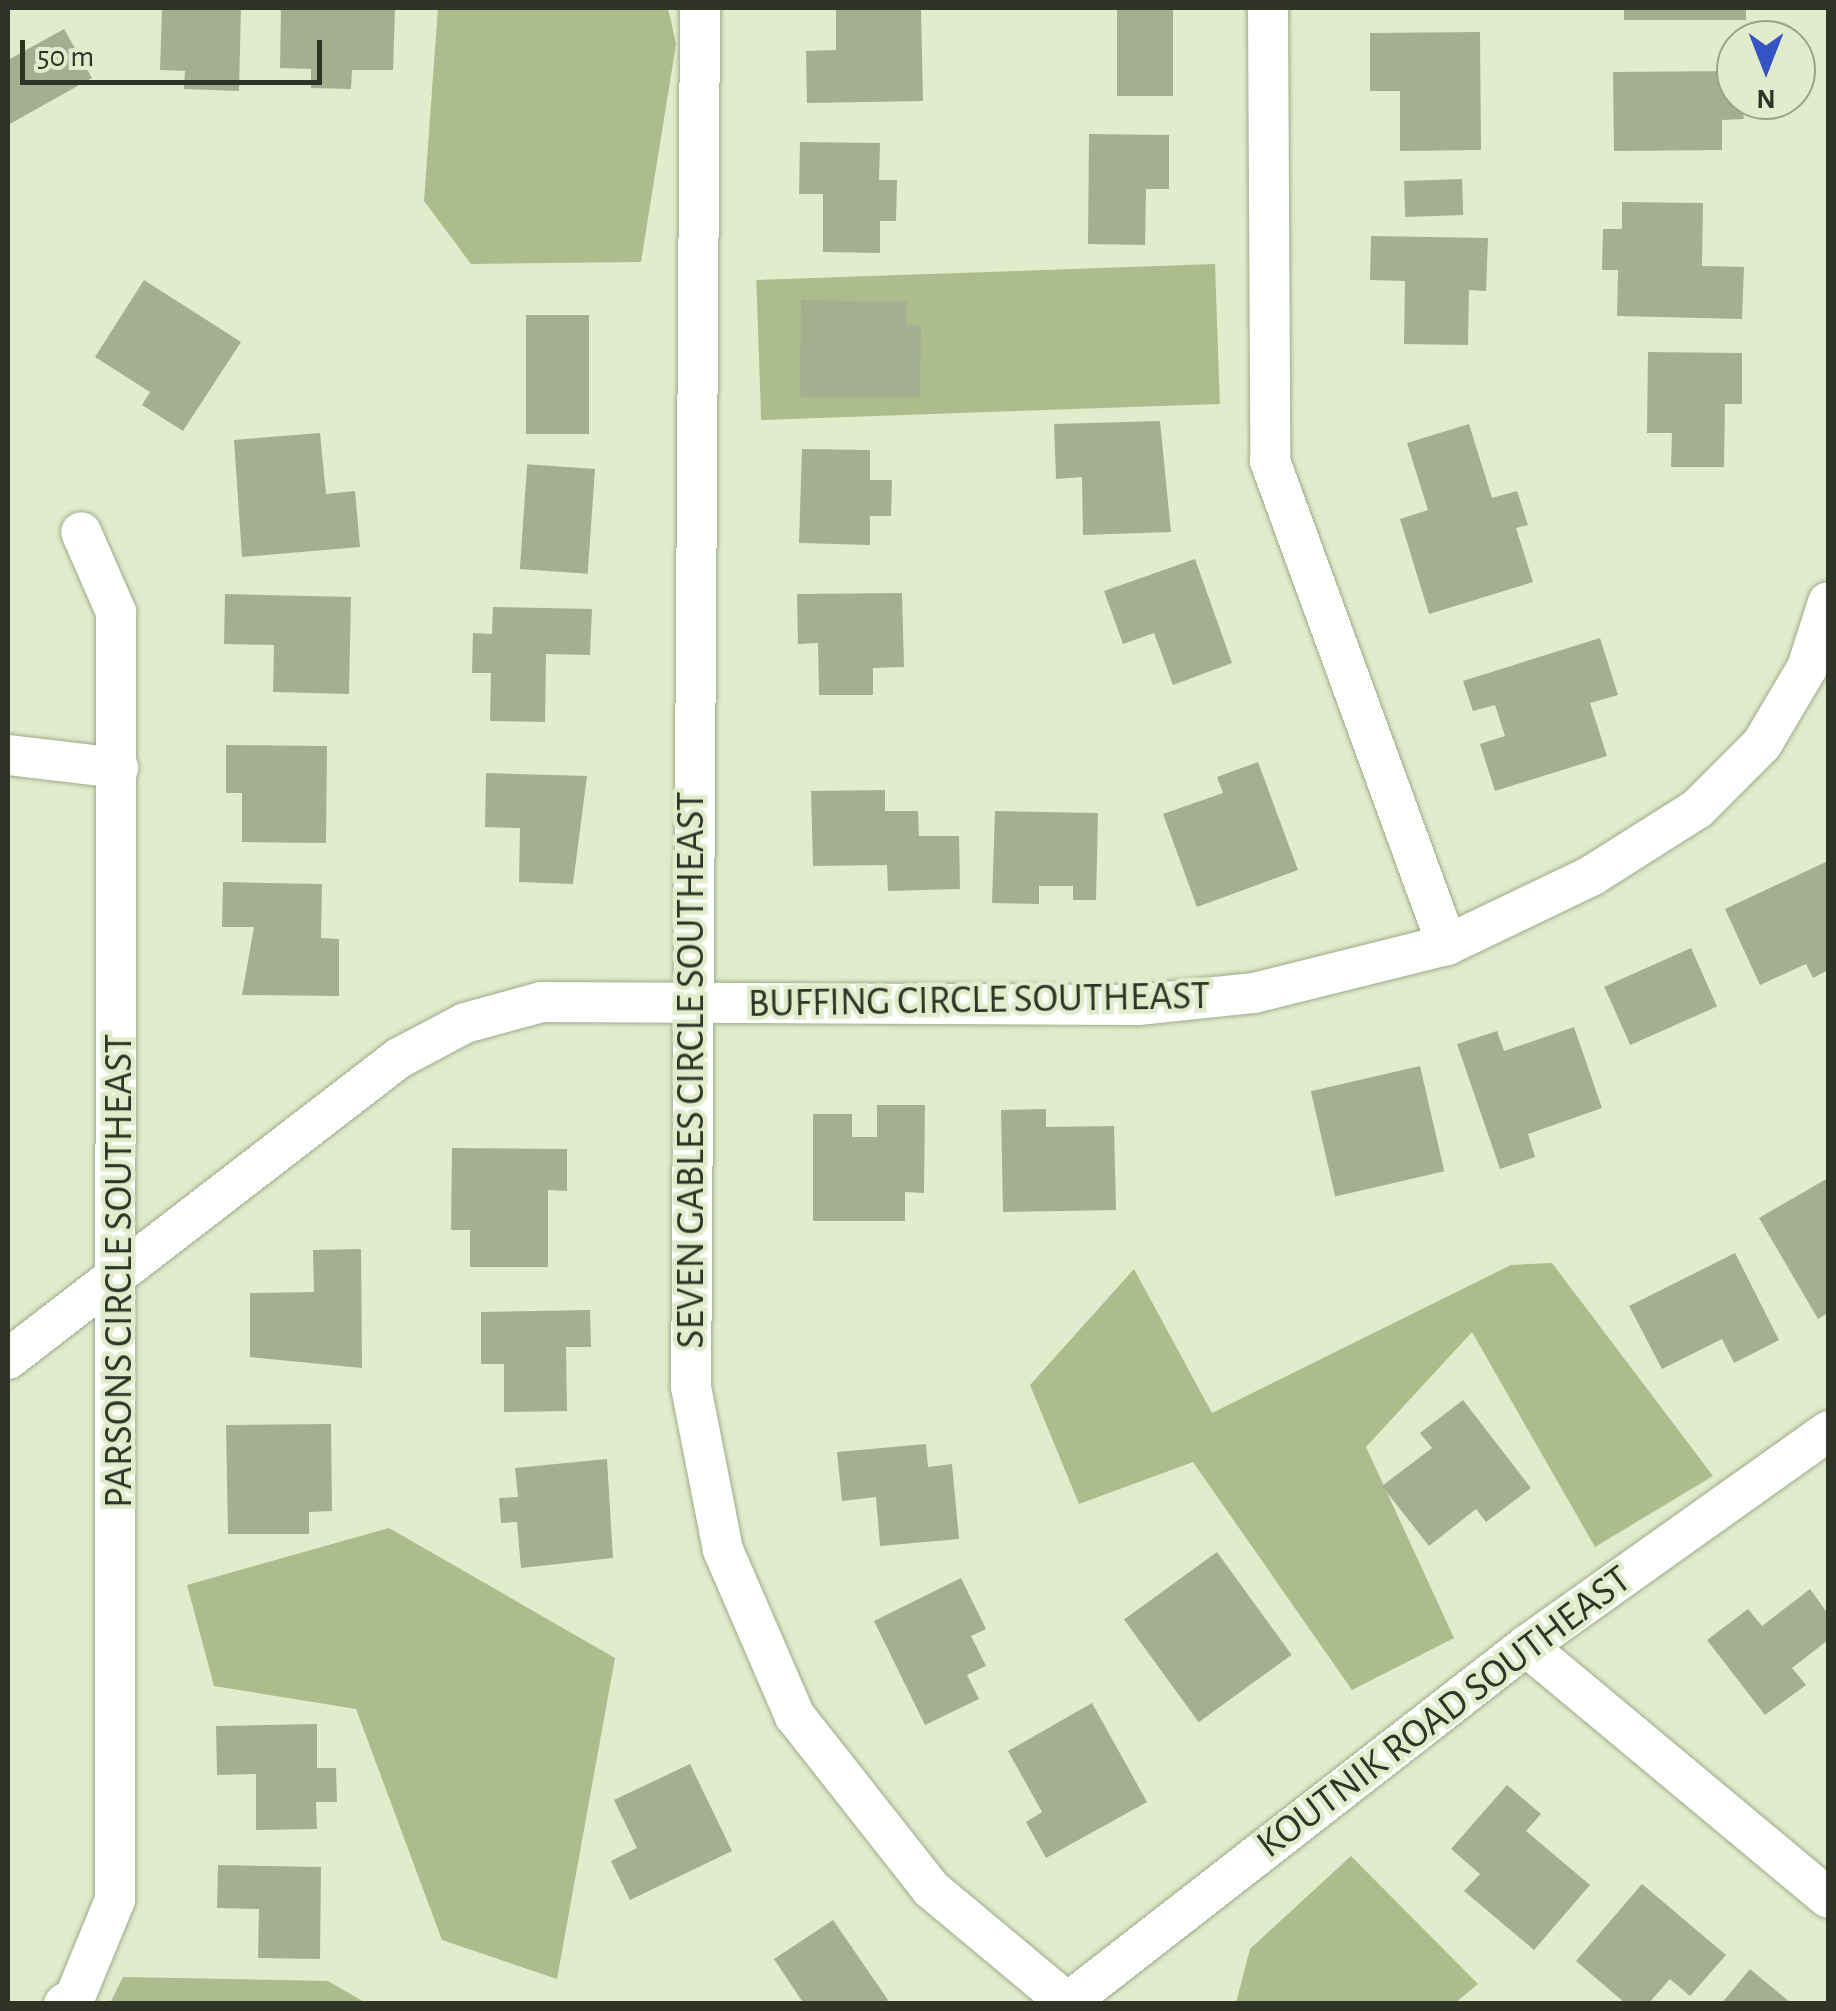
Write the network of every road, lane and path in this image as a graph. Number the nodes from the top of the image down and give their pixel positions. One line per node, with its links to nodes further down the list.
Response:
1 (700, 8): 8 (street, SEVEN GABLES CIRCLE SOUTHEAST)
2 (1268, 8): 7 (street)
3 (82, 532): 6 (street, PARSONS CIRCLE SOUTHEAST)
4 (1828, 602): 7 (street, BUFFING CIRCLE SOUTHEAST)
5 (8, 755): 6 (street)
6 (118, 768): 9 (street, PARSONS CIRCLE SOUTHEAST)
7 (1446, 945): 8 (street, BUFFING CIRCLE SOUTHEAST)
8 (689, 1004): 9 (street, BUFFING CIRCLE SOUTHEAST); 14 (street, SEVEN GABLES CIRCLE SOUTHEAST)
9 (121, 1274): 10 (street, BUFFING CIRCLE SOUTHEAST); 15 (street, PARSONS CIRCLE SOUTHEAST)
10 (8, 1359)
11 (1828, 1431): 12 (street, KOUTNIK ROAD SOUTHEAST)
12 (1526, 1646): 13 (street); 14 (street, KOUTNIK ROAD SOUTHEAST)
13 (1828, 1898)
14 (1068, 2003)
15 (64, 2004)

